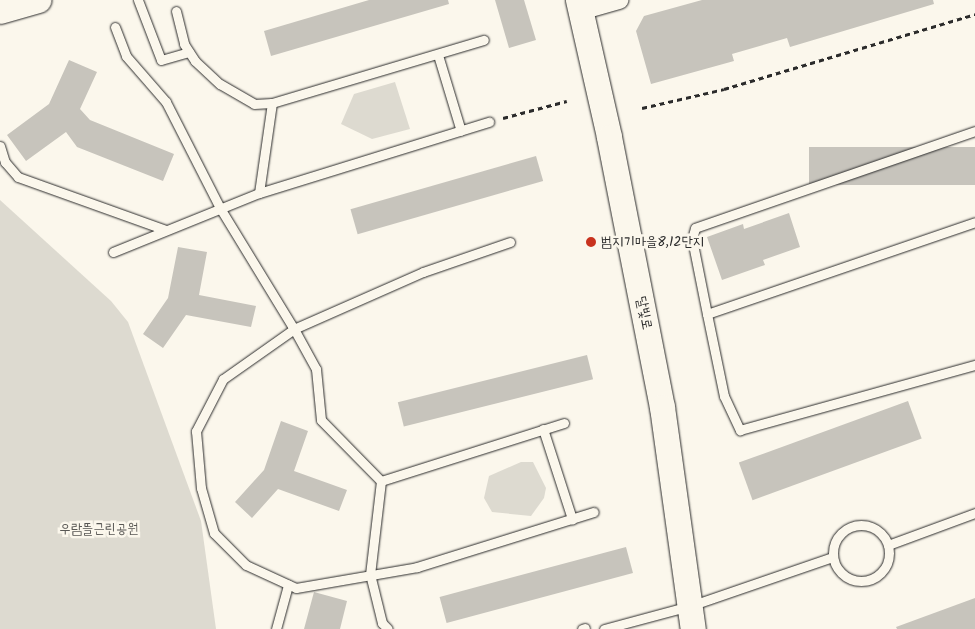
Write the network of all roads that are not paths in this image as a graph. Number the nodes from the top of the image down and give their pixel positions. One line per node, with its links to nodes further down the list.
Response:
1 (38, 0): 5 (street)
2 (138, 0): 9 (lane)
3 (619, 0): 4 (street)
4 (579, 6): 35 (street, 달빛로)
5 (0, 11)
6 (176, 11): 9 (lane)
7 (115, 26): 17 (lane)
8 (484, 40): 10 (lane)
9 (189, 52): 11 (lane)
10 (438, 55): 11 (lane); 14 (lane)
11 (272, 103): 16 (lane)
12 (489, 122): 14 (lane)
13 (975, 130): 22 (lane)
14 (461, 131): 16 (lane)
15 (0, 146): 19 (lane)
16 (259, 193): 17 (lane)
17 (220, 208): 19 (lane); 23 (lane)
18 (975, 222): 22 (lane)
19 (166, 230): 21 (lane)
20 (510, 242): 23 (lane)
21 (113, 252)
22 (707, 314): 24 (lane)
23 (294, 328): 27 (lane); 34 (lane)
24 (975, 365)
25 (564, 423): 26 (lane)
26 (543, 429): 27 (lane); 30 (lane)
27 (381, 481): 33 (lane)
28 (594, 512): 30 (lane)
29 (975, 513): 31 (lane)
30 (572, 519): 33 (lane)
31 (888, 545): 32 (lane); 32 (lane)
32 (832, 556): 35 (lane)
33 (370, 574): 34 (lane); 37 (lane)
34 (288, 585): 36 (lane)
35 (691, 618): 38 (lane)
36 (276, 629)
37 (388, 629)
38 (604, 629)

